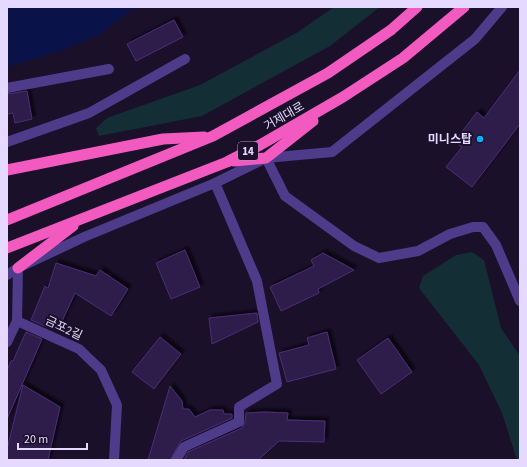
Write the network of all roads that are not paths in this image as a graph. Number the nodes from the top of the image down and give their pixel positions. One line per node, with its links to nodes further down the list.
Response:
1 (417, 7): 8 (highway, 거제대로 / 14)
2 (464, 7): 7 (highway, 거제대로 / 14)
3 (502, 7): 10 (street)
4 (185, 59): 9 (street)
5 (109, 69): 6 (street)
6 (7, 88)
7 (343, 97): 10 (highway); 11 (highway, 거제대로 / 14)
8 (213, 136): 12 (highway); 15 (highway, 거제대로 / 14)
9 (7, 142)
10 (266, 158): 11 (highway); 13 (street); 19 (street)
11 (227, 162): 14 (highway, 거제대로 / 14)
12 (7, 170)
13 (215, 183): 17 (street); 23 (street)
14 (85, 218): 16 (highway, 거제대로 / 14); 17 (highway)
15 (7, 220)
16 (7, 248)
17 (18, 268): 18 (street); 20 (street)
18 (7, 275)
19 (520, 301)
20 (17, 321): 21 (street); 22 (street, 금포2길)
21 (7, 342)
22 (114, 460)
23 (176, 460)

